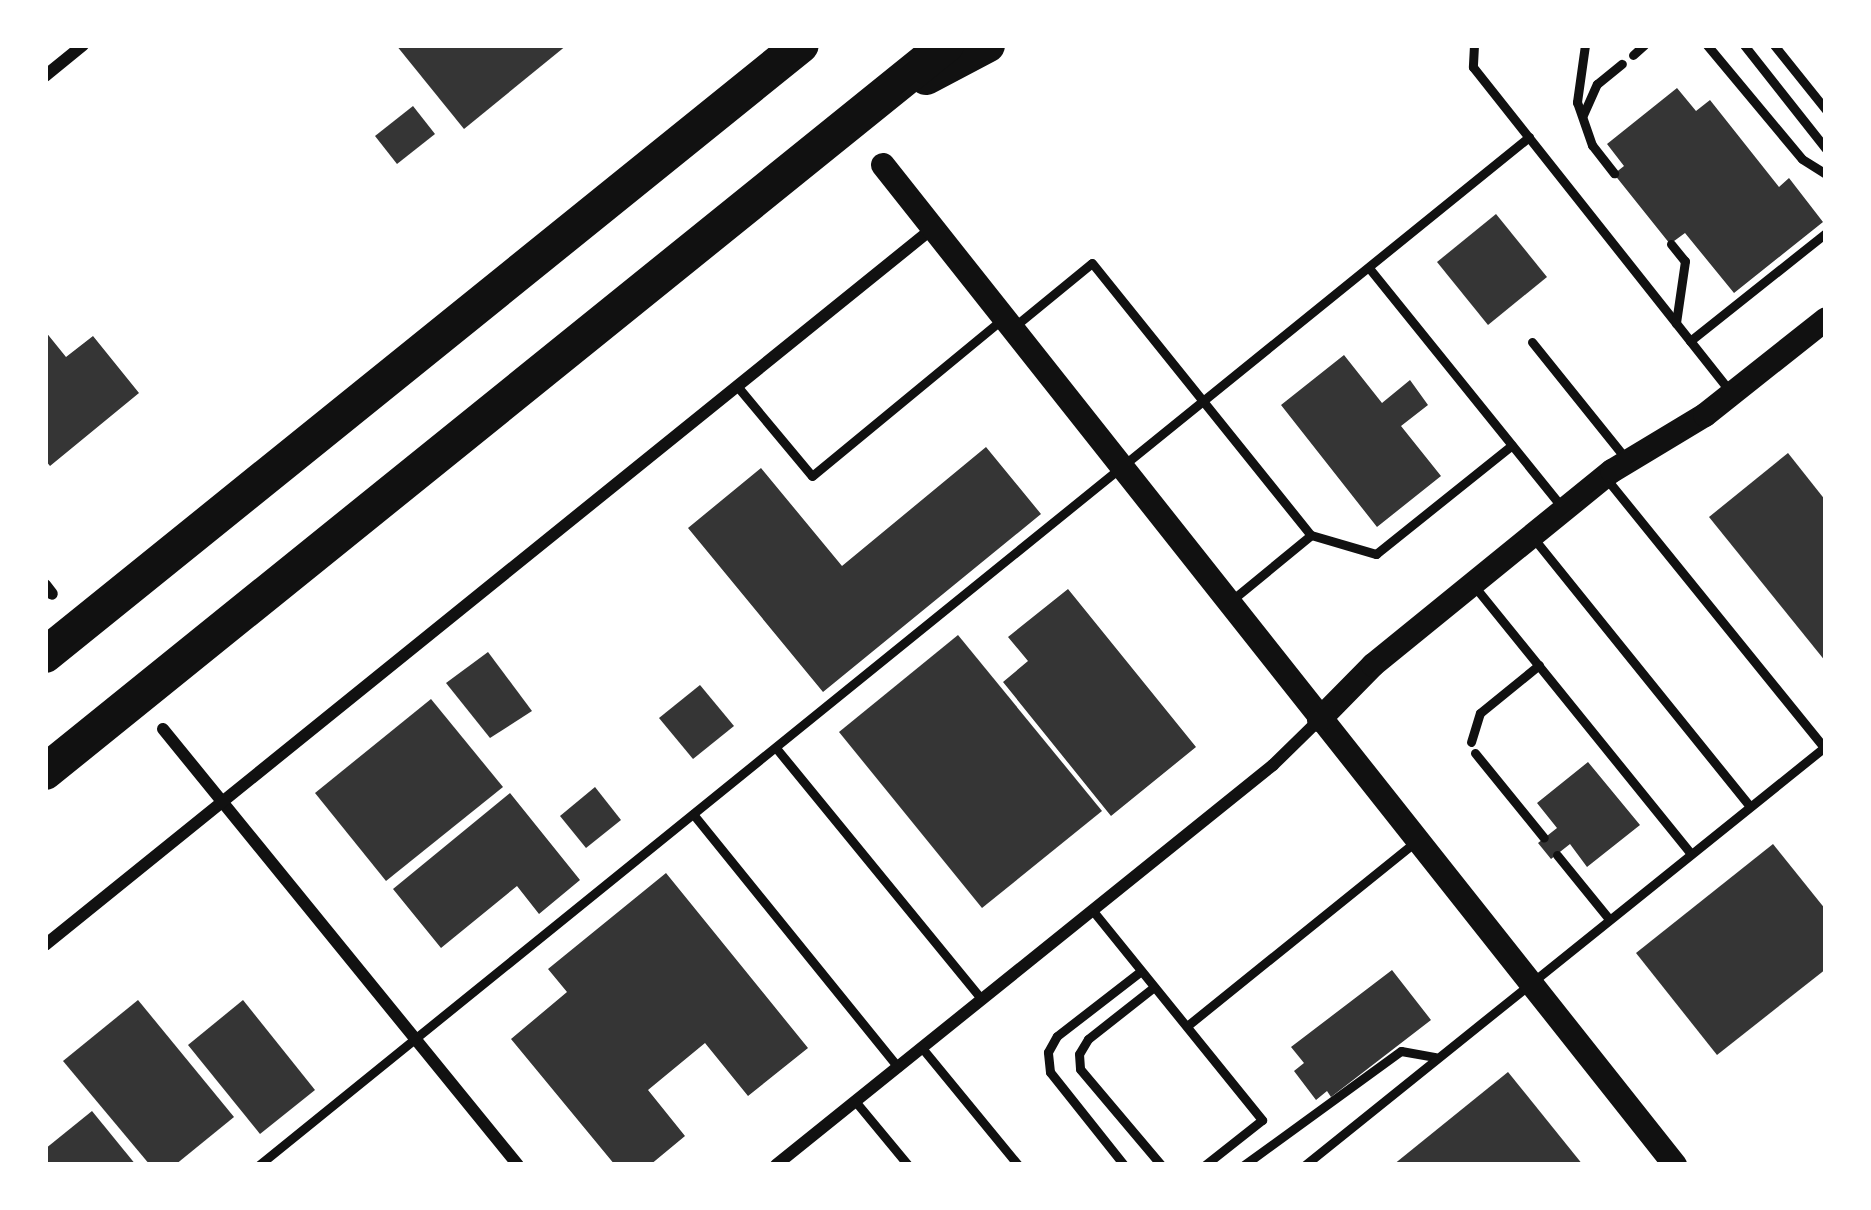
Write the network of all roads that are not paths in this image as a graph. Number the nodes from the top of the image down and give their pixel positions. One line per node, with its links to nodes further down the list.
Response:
1 (83, 45): 12 (street)
2 (800, 45): 41 (highway)
3 (1474, 45): 15 (lane)
4 (1586, 45): 14 (lane)
5 (1644, 45): 10 (lane)
6 (1708, 45): 19 (lane)
7 (1744, 45): 16 (lane)
8 (1774, 45): 13 (lane)
9 (965, 49): 47 (highway)
10 (1633, 55)
11 (1622, 64): 14 (lane)
12 (45, 76)
13 (1826, 110)
14 (1582, 124): 18 (lane)
15 (1529, 137): 23 (lane); 25 (lane)
16 (1826, 149)
17 (883, 164): 20 (main road)
18 (1614, 173)
19 (1826, 174)
20 (934, 227): 26 (main road); 29 (street)
21 (1826, 232): 27 (lane)
22 (1671, 244): 25 (lane)
23 (1369, 268): 31 (lane); 32 (lane)
24 (1826, 319): 30 (main road)
25 (1676, 323): 27 (lane)
26 (1008, 324): 29 (lane); 31 (lane); 34 (main road)
27 (1690, 341): 30 (lane)
28 (1532, 342): 33 (lane)
29 (737, 386): 48 (street)
30 (1732, 394): 33 (main road)
31 (1204, 401): 34 (lane); 37 (lane)
32 (1512, 445): 36 (lane); 37 (lane)
33 (1628, 462): 35 (main road)
34 (1120, 469): 40 (main road); 46 (lane)
35 (1605, 477): 36 (main road); 45 (lane)
36 (1565, 510): 38 (main road)
37 (1311, 536): 40 (lane)
38 (1532, 536): 39 (main road); 49 (lane)
39 (1473, 584): 42 (lane); 43 (main road)
40 (1226, 604): 43 (main road)
41 (45, 656)
42 (1539, 665): 51 (lane); 53 (lane)
43 (1318, 720): 52 (main road); 55 (street)
44 (164, 730): 48 (street)
45 (1825, 747): 49 (lane)
46 (776, 748): 50 (lane); 61 (lane)
47 (45, 772)
48 (222, 802): 57 (street); 63 (street)
49 (1750, 806): 53 (lane)
50 (693, 814): 63 (lane); 66 (lane)
51 (1544, 838)
52 (1416, 841): 59 (main road); 62 (lane)
53 (1691, 854): 56 (lane)
54 (1557, 855): 56 (lane)
55 (1093, 911): 58 (lane); 61 (street)
56 (1609, 919): 59 (lane)
57 (45, 945)
58 (1141, 971): 60 (lane); 73 (lane)
59 (1530, 983): 65 (lane); 78 (main road)
60 (1154, 987): 62 (lane); 74 (lane)
61 (982, 1000): 64 (street)
62 (1187, 1026): 75 (lane)
63 (415, 1038): 68 (lane); 69 (street)
64 (922, 1048): 66 (street); 72 (lane)
65 (1436, 1058): 76 (lane); 77 (lane)
66 (898, 1067): 67 (street)
67 (855, 1101): 70 (street); 71 (lane)
68 (259, 1165)
69 (518, 1165)
70 (776, 1165)
71 (908, 1165)
72 (1018, 1165)
73 (1124, 1165)
74 (1161, 1165)
75 (1205, 1165)
76 (1244, 1165)
77 (1305, 1165)
78 (1675, 1165)

